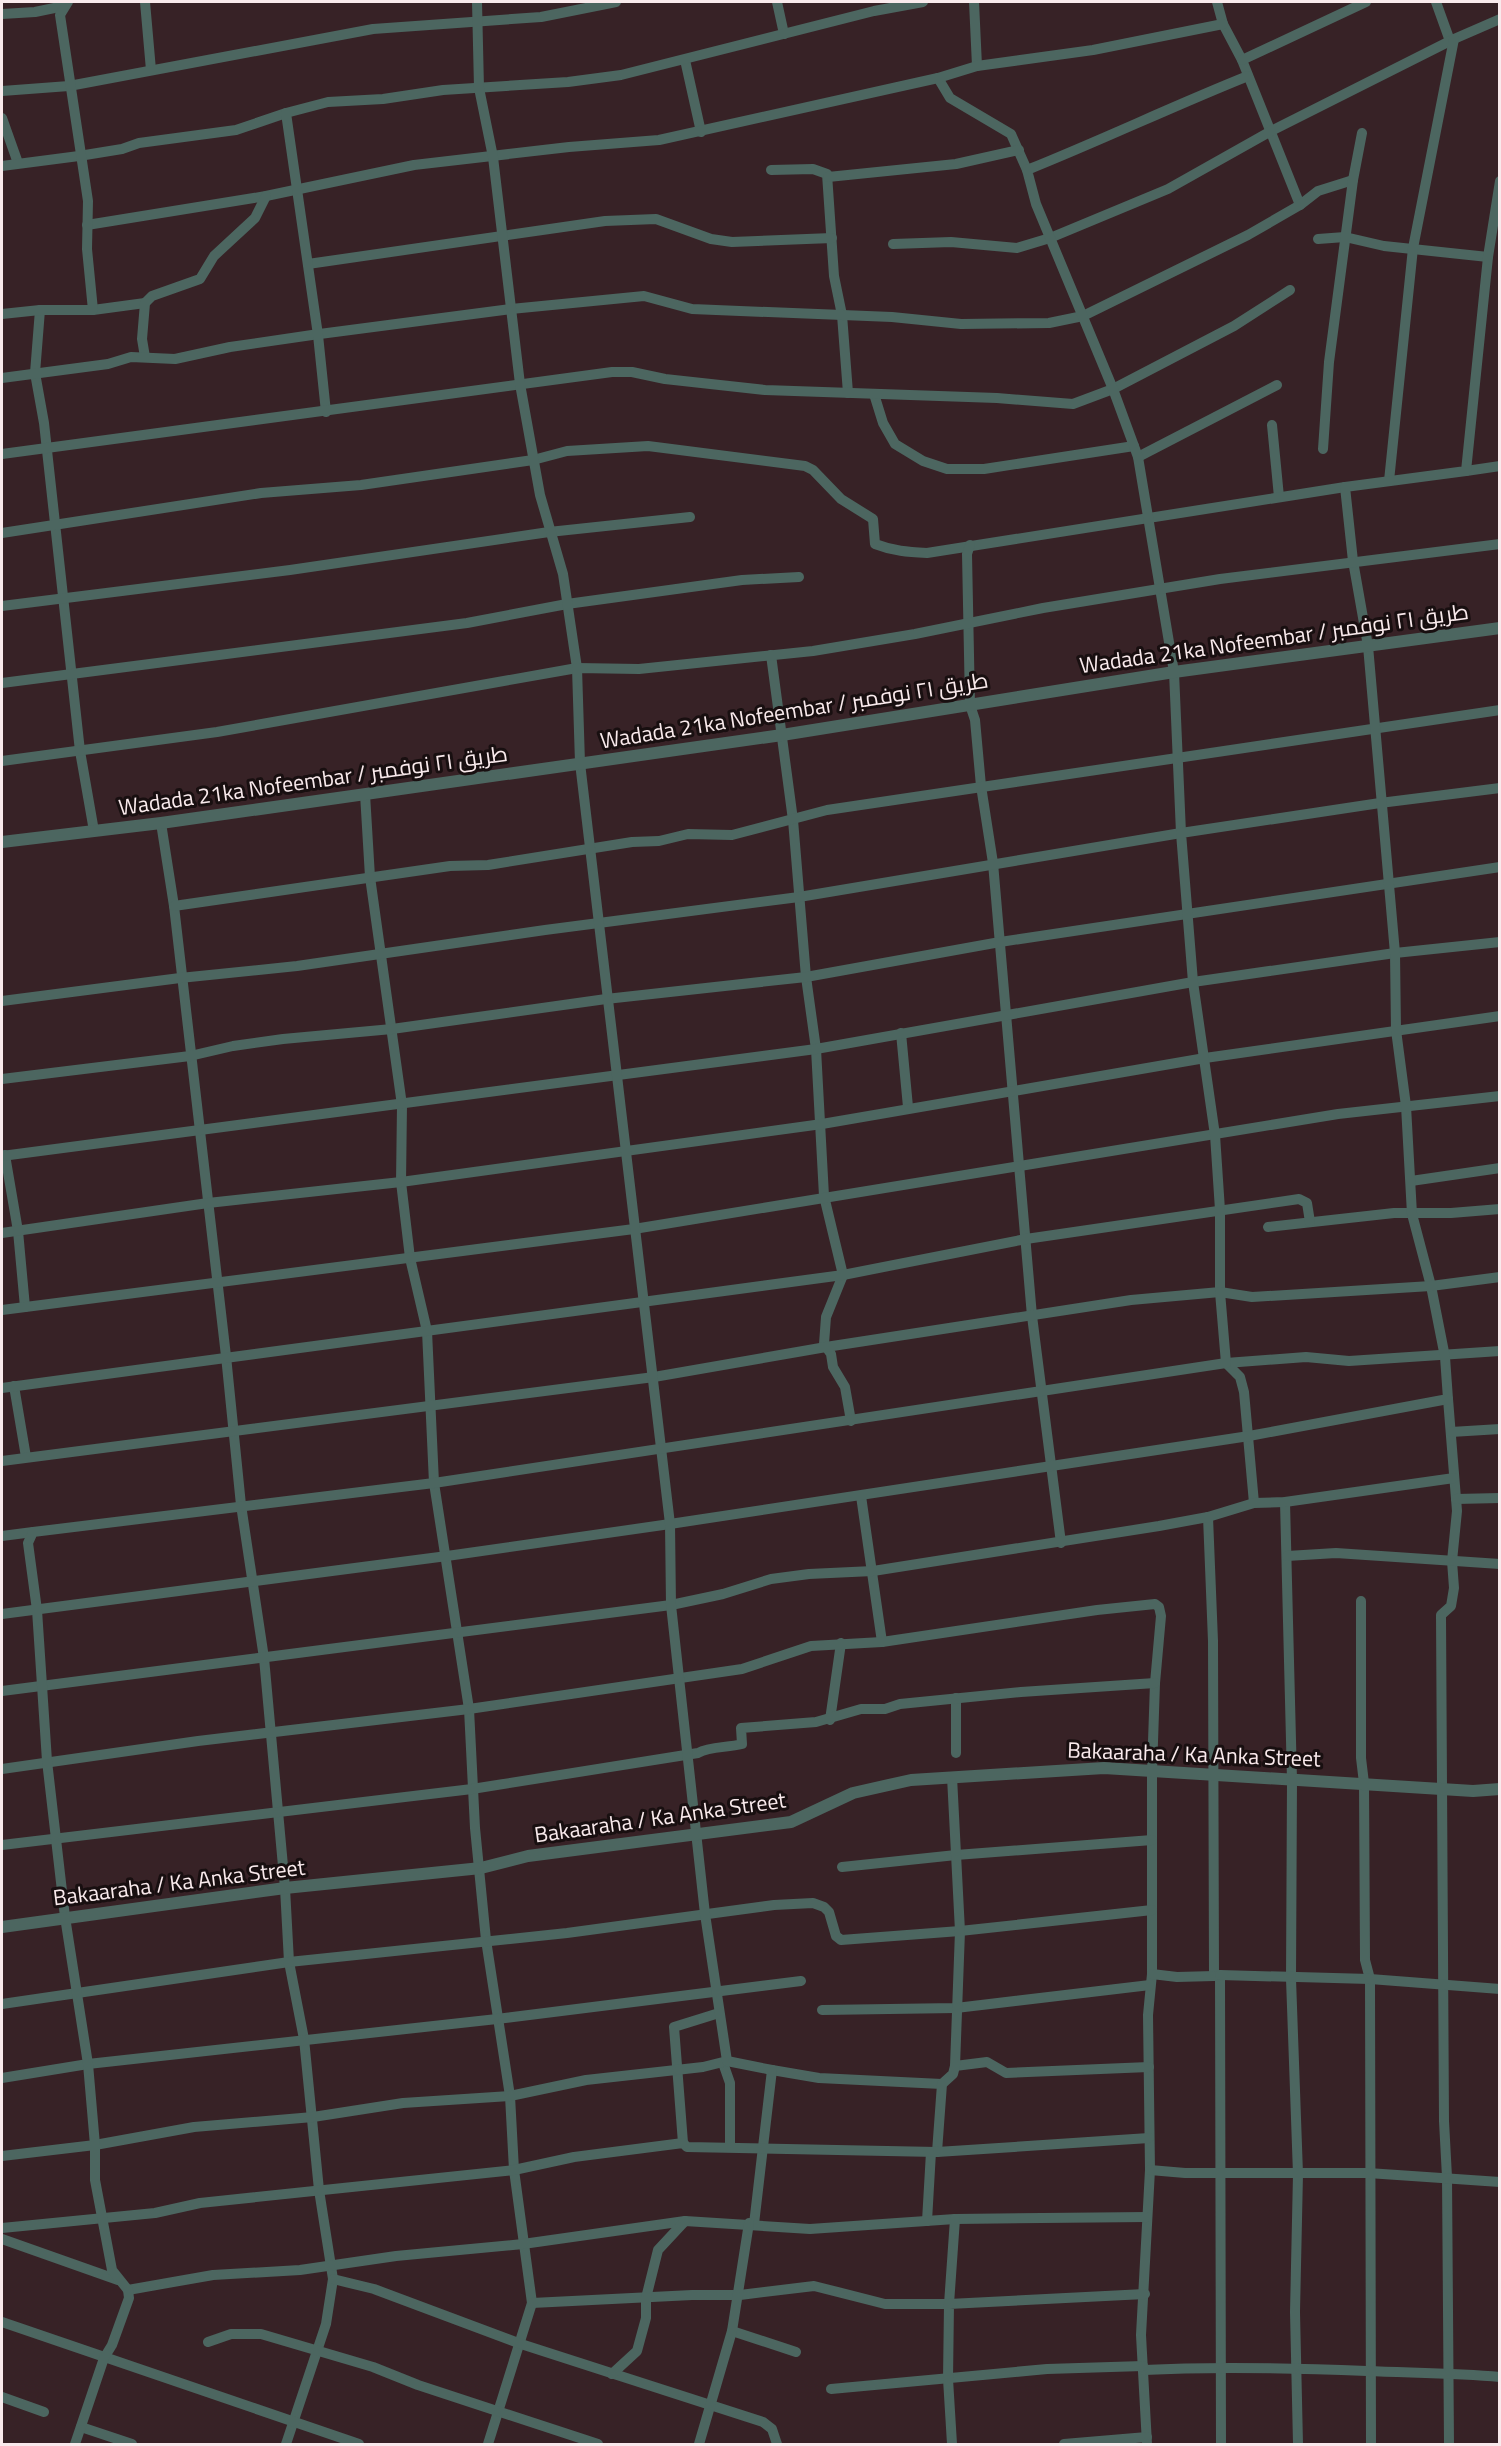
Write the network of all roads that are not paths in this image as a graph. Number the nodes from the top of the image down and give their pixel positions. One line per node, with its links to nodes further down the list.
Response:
1 (145, 2): 20 (street)
2 (477, 2): 13 (street)
3 (616, 2): 13 (street)
4 (777, 2): 15 (street)
5 (923, 2): 15 (street)
6 (974, 2): 19 (street)
7 (1217, 2): 14 (street)
8 (1366, 2): 18 (street)
9 (1436, 2): 16 (street)
10 (66, 4): 11 (street); 23 (street)
11 (2, 14)
12 (1500, 19): 16 (street)
13 (478, 22): 20 (street); 24 (street)
14 (1223, 24): 18 (street); 19 (street)
15 (784, 34): 17 (street)
16 (1452, 40): 28 (street); 52 (street)
17 (685, 60): 24 (street); 29 (street)
18 (1242, 60): 21 (street)
19 (977, 66): 22 (street)
20 (152, 70): 23 (street)
21 (1248, 76): 28 (street); 37 (street)
22 (938, 78): 29 (street); 31 (street)
23 (69, 86): 25 (street); 32 (street)
24 (479, 88): 26 (street); 33 (street)
25 (2, 91)
26 (286, 113): 32 (street); 41 (street)
27 (2, 118): 34 (street)
28 (1270, 131): 43 (street); 48 (street)
29 (701, 132): 33 (street)
30 (1362, 133): 39 (street)
31 (1019, 150): 37 (street); 38 (street)
32 (79, 156): 34 (street); 44 (street)
33 (493, 157): 41 (street); 45 (street)
34 (18, 163): 35 (street)
35 (2, 166)
36 (771, 170): 38 (street)
37 (1027, 170): 48 (street)
38 (828, 177): 47 (street)
39 (1353, 180): 43 (street); 46 (street)
40 (1500, 181): 50 (street)
41 (297, 189): 42 (street); 54 (street)
42 (266, 196): 44 (street); 56 (street)
43 (1300, 205): 62 (street)
44 (87, 225): 59 (street)
45 (501, 235): 47 (street); 54 (street); 57 (street)
46 (1345, 237): 49 (street); 52 (street); 75 (street)
47 (832, 238): 61 (street)
48 (1050, 238): 51 (street); 62 (street)
49 (1318, 239)
50 (1495, 243): 53 (street)
51 (893, 244)
52 (1413, 248): 53 (street); 81 (street)
53 (1488, 258): 80 (street)
54 (308, 264): 63 (street)
55 (1290, 290): 69 (street)
56 (145, 303): 59 (street); 64 (street)
57 (511, 309): 61 (street); 63 (street); 67 (street)
58 (40, 310): 59 (street); 60 (street); 65 (street)
59 (93, 310)
60 (2, 314)
61 (842, 315): 62 (street); 70 (street)
62 (1083, 316): 69 (street)
63 (318, 334): 64 (street); 72 (street)
64 (145, 357): 65 (street)
65 (35, 373): 66 (street); 74 (street)
66 (2, 378)
67 (520, 384): 70 (street); 72 (street); 78 (street)
68 (1277, 385): 76 (street)
69 (1113, 389): 71 (street); 76 (street)
70 (848, 393): 71 (street)
71 (874, 394): 76 (street)
72 (326, 412): 74 (street)
73 (1272, 425): 83 (street)
74 (46, 448): 77 (street); 86 (street)
75 (1323, 449)
76 (1136, 451): 85 (street)
77 (2, 454)
78 (533, 460): 86 (street); 87 (street); 90 (street)
79 (1500, 466): 80 (street)
80 (1466, 471): 81 (street)
81 (1389, 480): 82 (street)
82 (1345, 488): 83 (street); 91 (street)
83 (1279, 497): 85 (street)
84 (690, 517): 87 (street)
85 (1150, 518): 90 (street); 93 (street)
86 (53, 525): 88 (street); 94 (street)
87 (549, 532): 94 (street); 95 (street)
88 (2, 533)
89 (1500, 544): 91 (street)
90 (969, 545): 97 (street)
91 (1353, 561): 93 (street); 99 (street)
92 (799, 577): 95 (street)
93 (1162, 590): 97 (street); 102 (street)
94 (62, 598): 96 (street); 103 (street)
95 (567, 604): 101 (street); 103 (street)
96 (2, 606)
97 (970, 622): 100 (street); 105 (street)
98 (1500, 628): 99 (street, Wadada 21ka Nofeembar / طريق ٢١ نوفمبر)
99 (1368, 646): 102 (street, Wadada 21ka Nofeembar / طريق ٢١ نوفمبر); 107 (street)
100 (771, 655): 101 (street); 108 (street)
101 (577, 668): 109 (street); 112 (street)
102 (1174, 672): 105 (street, Wadada 21ka Nofeembar / طريق ٢١ نوفمبر); 110 (street)
103 (72, 675): 104 (street); 109 (street)
104 (2, 683)
105 (970, 705): 108 (street, Wadada 21ka Nofeembar / طريق ٢١ نوفمبر); 113 (street)
106 (1500, 710): 107 (street)
107 (1374, 728): 110 (street); 116 (street)
108 (783, 735): 112 (street, Wadada 21ka Nofeembar / طريق ٢١ نوفمبر); 117 (street)
109 (80, 751): 111 (street); 119 (street)
110 (1179, 757): 113 (street); 120 (street)
111 (2, 761)
112 (580, 763): 115 (street, Wadada 21ka Nofeembar / طريق ٢١ نوفمبر); 122 (street)
113 (981, 786): 117 (street); 123 (street)
114 (1500, 788): 116 (street)
115 (365, 794): 118 (street, Wadada 21ka Nofeembar / طريق ٢١ نوفمبر); 125 (street)
116 (1380, 803): 120 (street); 126 (street)
117 (793, 820): 122 (street); 127 (street)
118 (161, 824): 119 (street, Wadada 21ka Nofeembar / طريق ٢١ نوفمبر); 128 (street)
119 (94, 831): 121 (street, Wadada 21ka Nofeembar / طريق ٢١ نوفمبر)
120 (1181, 833): 123 (street); 129 (street)
121 (2, 842)
122 (590, 848): 125 (street); 130 (street)
123 (993, 863): 127 (street); 131 (street)
124 (1500, 867): 126 (street)
125 (370, 877): 128 (street); 133 (street)
126 (1387, 882): 129 (street); 134 (street)
127 (799, 897): 130 (street); 135 (street)
128 (174, 906): 136 (street)
129 (1188, 912): 131 (street); 137 (street)
130 (600, 922): 133 (street); 138 (street)
131 (1000, 942): 135 (street); 140 (street)
132 (1500, 942): 134 (street)
133 (380, 953): 136 (street); 142 (street)
134 (1395, 953): 137 (street); 143 (street)
135 (806, 977): 138 (street); 145 (street)
136 (180, 978): 139 (street); 146 (street)
137 (1193, 982): 140 (street); 147 (street)
138 (606, 999): 142 (street); 148 (street)
139 (2, 1001)
140 (1007, 1016): 144 (street); 150 (street)
141 (1500, 1016): 143 (street)
142 (392, 1029): 146 (street); 152 (street)
143 (1396, 1030): 147 (street); 153 (street)
144 (901, 1033): 145 (street); 154 (street)
145 (816, 1049): 148 (street); 155 (street)
146 (190, 1056): 149 (street); 156 (street)
147 (1205, 1058): 150 (street); 157 (street)
148 (615, 1076): 152 (street); 158 (street)
149 (2, 1079)
150 (1013, 1091): 154 (street); 160 (street)
151 (1500, 1096): 153 (street)
152 (402, 1105): 156 (street); 163 (street)
153 (1406, 1106): 157 (street); 162 (street)
154 (908, 1107): 155 (street)
155 (822, 1124): 158 (street); 164 (street)
156 (199, 1132): 159 (street); 165 (street)
157 (1215, 1135): 160 (street); 167 (street)
158 (625, 1152): 163 (street); 171 (street)
159 (3, 1156): 172 (street)
160 (1017, 1167): 164 (street); 174 (street)
161 (1500, 1168): 162 (street)
162 (1411, 1181): 168 (street)
163 (401, 1182): 165 (street); 175 (street)
164 (824, 1196): 171 (street); 176 (street)
165 (208, 1203): 172 (street); 178 (street)
166 (1500, 1209): 168 (street)
167 (1220, 1210): 169 (street); 174 (street); 180 (street)
168 (1412, 1214): 169 (street); 179 (street)
169 (1310, 1222): 170 (street)
170 (1268, 1227)
171 (634, 1229): 175 (street); 181 (street)
172 (18, 1231): 173 (street); 182 (street)
173 (2, 1233)
174 (1026, 1239): 176 (street); 184 (street)
175 (410, 1258): 178 (street); 185 (street)
176 (843, 1275): 181 (street); 186 (street)
177 (1500, 1277): 179 (street)
178 (217, 1282): 182 (street); 188 (street)
179 (1431, 1286): 180 (street); 189 (street)
180 (1220, 1292): 184 (street); 190 (street)
181 (644, 1300): 185 (street); 191 (street)
182 (25, 1307): 183 (street)
183 (2, 1310)
184 (1032, 1316): 186 (street); 194 (street)
185 (427, 1331): 188 (street); 196 (street)
186 (826, 1347): 191 (street); 197 (street)
187 (1500, 1351): 189 (street)
188 (226, 1356): 192 (street); 199 (street)
189 (1445, 1357): 190 (street); 195 (street)
190 (1226, 1363): 194 (street); 201 (street)
191 (654, 1377): 196 (street); 202 (street)
192 (14, 1386): 193 (street); 203 (street)
193 (2, 1388)
194 (1040, 1392): 197 (street); 205 (street)
195 (1448, 1399): 200 (street); 201 (street)
196 (429, 1405): 199 (street); 207 (street)
197 (851, 1421): 202 (street)
198 (1500, 1429): 200 (street)
199 (234, 1430): 203 (street); 213 (street)
200 (1451, 1432): 206 (street)
201 (1249, 1436): 205 (street); 212 (street)
202 (660, 1450): 207 (street); 215 (street)
203 (26, 1457): 204 (street)
204 (2, 1461)
205 (1050, 1466): 208 (street); 218 (street)
206 (1454, 1478): 210 (street); 211 (street)
207 (434, 1483): 213 (street); 219 (street)
208 (861, 1496): 215 (street); 223 (street)
209 (1500, 1498): 210 (street)
210 (1456, 1499): 221 (street)
211 (1285, 1502): 212 (street); 220 (street)
212 (1254, 1503): 214 (street)
213 (241, 1505): 216 (street); 224 (street)
214 (1208, 1517): 218 (street); 246 (street)
215 (670, 1524): 219 (street); 226 (street)
216 (33, 1532): 217 (street); 227 (street)
217 (2, 1536)
218 (1060, 1543): 223 (street)
219 (447, 1556): 224 (street); 229 (street)
220 (1287, 1556): 221 (street); 248 (street)
221 (1452, 1561): 222 (street); 251 (street)
222 (1500, 1564)
223 (873, 1571): 226 (street); 230 (street)
224 (253, 1580): 227 (street); 232 (street)
225 (1361, 1601): 249 (street)
226 (671, 1605): 229 (street); 233 (street)
227 (37, 1610): 228 (street); 235 (street)
228 (2, 1614)
229 (456, 1631): 232 (street); 238 (street)
230 (882, 1642): 231 (street); 234 (street)
231 (841, 1643): 233 (street); 239 (street)
232 (264, 1658): 235 (street); 240 (street)
233 (679, 1677): 238 (street); 242 (street)
234 (1155, 1683): 237 (street); 245 (street)
235 (42, 1685): 236 (street); 243 (street)
236 (2, 1691)
237 (956, 1698): 239 (street); 241 (street)
238 (469, 1709): 240 (street); 250 (street)
239 (830, 1720): 242 (street)
240 (269, 1735): 243 (street); 253 (street)
241 (956, 1753)
242 (687, 1754): 250 (street); 254 (street)
243 (46, 1761): 244 (street); 255 (street)
244 (2, 1768)
245 (1152, 1771): 246 (street, Bakaaraha / Ka Anka Street); 247 (street, Bakaaraha / Ka Anka Street); 256 (street)
246 (1214, 1773): 248 (street, Bakaaraha / Ka Anka Street); 269 (street)
247 (952, 1777): 254 (street, Bakaaraha / Ka Anka Street); 258 (street)
248 (1292, 1780): 249 (street, Bakaaraha / Ka Anka Street); 272 (street)
249 (1364, 1782): 251 (street, Bakaaraha / Ka Anka Street); 270 (street)
250 (472, 1789): 253 (street); 260 (street)
251 (1441, 1789): 252 (street, Bakaaraha / Ka Anka Street); 274 (street)
252 (1500, 1789)
253 (278, 1812): 255 (street); 261 (street)
254 (697, 1835): 260 (street, Bakaaraha / Ka Anka Street); 263 (street)
255 (55, 1840): 257 (street); 264 (street)
256 (1152, 1840): 258 (street); 262 (street)
257 (2, 1845)
258 (957, 1855): 259 (street); 266 (street)
259 (842, 1867)
260 (481, 1868): 261 (street, Bakaaraha / Ka Anka Street); 267 (street)
261 (285, 1888): 264 (street, Bakaaraha / Ka Anka Street); 268 (street)
262 (1152, 1910): 266 (street); 271 (street)
263 (705, 1914): 266 (street); 267 (street); 276 (street)
264 (65, 1917): 265 (street, Bakaaraha / Ka Anka Street); 277 (street)
265 (2, 1927)
266 (960, 1931): 279 (street)
267 (486, 1940): 268 (street); 282 (street)
268 (289, 1962): 277 (street); 283 (street)
269 (1217, 1976): 271 (street); 272 (street); 303 (street)
270 (1370, 1978): 272 (street); 274 (street); 304 (street)
271 (1151, 1979): 279 (street); 287 (street)
272 (1291, 1979): 305 (street)
273 (801, 1981): 276 (street)
274 (1443, 1985): 275 (street); 306 (street)
275 (1500, 1989)
276 (718, 1991): 281 (street); 282 (street)
277 (76, 1994): 278 (street); 285 (street)
278 (2, 2004)
279 (956, 2008): 280 (street); 286 (street)
280 (822, 2010)
281 (720, 2013): 284 (street); 288 (street)
282 (497, 2019): 283 (street); 292 (street)
283 (304, 2039): 285 (street); 293 (street)
284 (725, 2062): 288 (street); 289 (street); 297 (street)
285 (88, 2064): 290 (street); 296 (street)
286 (955, 2066): 287 (street); 291 (street)
287 (1149, 2067): 294 (street)
288 (679, 2069): 292 (street); 295 (street)
289 (772, 2070): 291 (street); 298 (street)
290 (2, 2078)
291 (942, 2084): 299 (street)
292 (510, 2096): 293 (street); 301 (street)
293 (313, 2117): 296 (street); 308 (street)
294 (1149, 2138): 299 (street); 302 (street)
295 (683, 2143): 297 (street); 301 (street)
296 (95, 2145): 300 (street); 310 (street)
297 (730, 2147): 298 (street)
298 (762, 2150): 299 (street); 314 (street)
299 (934, 2152): 313 (street)
300 (2, 2156)
301 (514, 2170): 308 (street); 317 (street)
302 (1150, 2170): 303 (street); 309 (street)
303 (1220, 2173): 305 (street); 334 (street)
304 (1368, 2173): 305 (street); 306 (street); 337 (street)
305 (1298, 2174): 335 (street)
306 (1447, 2177): 307 (street); 338 (street)
307 (1500, 2182)
308 (319, 2190): 310 (street); 318 (street)
309 (1147, 2217): 311 (street); 322 (street)
310 (102, 2218): 315 (street); 320 (street)
311 (955, 2219): 313 (street); 326 (street)
312 (685, 2220): 314 (street); 317 (street); 324 (street)
313 (927, 2221): 314 (street)
314 (752, 2223): 323 (street)
315 (2, 2228)
316 (2, 2239): 320 (street)
317 (524, 2244): 318 (street); 325 (street)
318 (330, 2265): 319 (street); 321 (street)
319 (333, 2279): 330 (street); 331 (street)
320 (118, 2280): 321 (street)
321 (128, 2290): 333 (street)
322 (1145, 2294): 326 (street); 336 (street)
323 (740, 2295): 324 (street); 326 (street); 328 (street)
324 (646, 2298): 325 (street); 339 (street)
325 (532, 2303): 330 (street)
326 (950, 2304): 341 (street)
327 (2, 2322): 333 (street)
328 (732, 2331): 332 (street); 344 (street)
329 (208, 2342): 331 (street)
330 (521, 2344): 339 (street); 345 (street)
331 (316, 2351): 345 (street); 347 (street)
332 (796, 2352)
333 (104, 2358): 347 (street); 348 (street)
334 (1220, 2366): 335 (street); 336 (street); 360 (street)
335 (1297, 2367): 337 (street); 361 (street)
336 (1143, 2368): 341 (street); 349 (street)
337 (1370, 2371): 338 (street); 362 (street)
338 (1448, 2372): 340 (street); 363 (street)
339 (612, 2374): 344 (street)
340 (1500, 2377)
341 (948, 2379): 342 (street); 358 (street)
342 (831, 2389)
343 (2, 2397): 346 (street)
344 (712, 2405): 356 (street); 357 (street)
345 (500, 2411): 354 (street); 355 (street)
346 (44, 2412)
347 (294, 2424): 352 (street); 353 (street)
348 (81, 2427): 350 (street); 351 (street)
349 (1147, 2441): 359 (street)
350 (75, 2445)
351 (132, 2445)
352 (286, 2445)
353 (359, 2445)
354 (488, 2445)
355 (598, 2445)
356 (699, 2445)
357 (777, 2445)
358 (952, 2445)
359 (1064, 2445)
360 (1221, 2445)
361 (1298, 2445)
362 (1371, 2445)
363 (1449, 2445)

